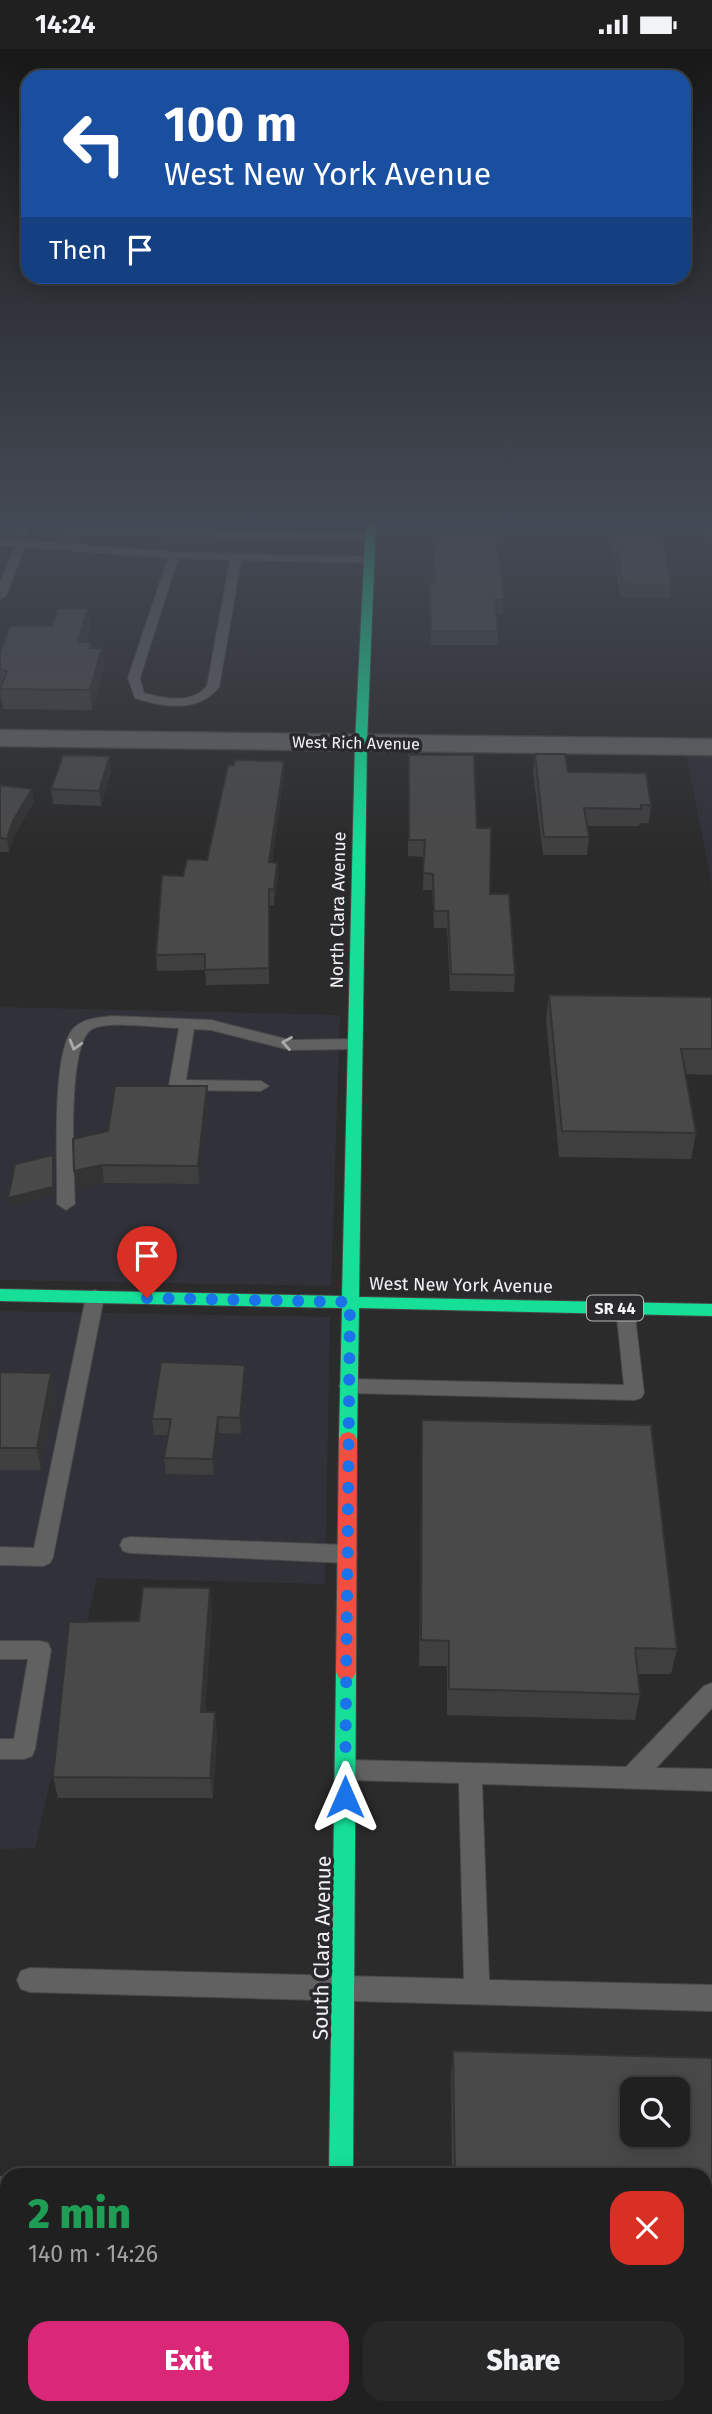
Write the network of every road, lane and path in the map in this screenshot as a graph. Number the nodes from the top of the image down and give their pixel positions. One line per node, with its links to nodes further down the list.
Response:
1 (149, 630): 2 (lane)
2 (224, 630)
3 (366, 630): 5 (street, North Clara Avenue)
4 (0, 738): 5 (street, West Rich Avenue)
5 (361, 743): 6 (street, West Rich Avenue); 8 (street, North Clara Avenue)
6 (712, 747)
7 (187, 1025): 8 (lane, one-way to 7); 9 (lane); 10 (lane, one-way to 10)
8 (355, 1045): 13 (street, North Clara Avenue)
9 (261, 1086)
10 (66, 1204)
11 (0, 1296): 12 (street, West New York Avenue / SR 44)
12 (95, 1297): 13 (street, West New York Avenue / SR 44); 19 (lane)
13 (350, 1302): 14 (street, West New York Avenue / SR 44); 16 (street, South Clara Avenue)
14 (625, 1308): 15 (street, West New York Avenue / SR 44); 16 (lane)
15 (712, 1310)
16 (349, 1386): 18 (street, South Clara Avenue)
17 (130, 1545): 18 (lane)
18 (347, 1554): 23 (street, South Clara Avenue)
19 (0, 1556)
20 (0, 1650): 22 (lane)
21 (712, 1693): 25 (lane)
22 (0, 1749)
23 (345, 1769): 24 (lane); 28 (street, South Clara Avenue)
24 (470, 1773): 25 (lane); 29 (lane)
25 (632, 1777): 26 (lane)
26 (712, 1780)
27 (30, 1980): 28 (lane)
28 (343, 1990): 29 (lane); 31 (street, South Clara Avenue)
29 (477, 1993): 30 (lane)
30 (712, 1998)
31 (341, 2168)

